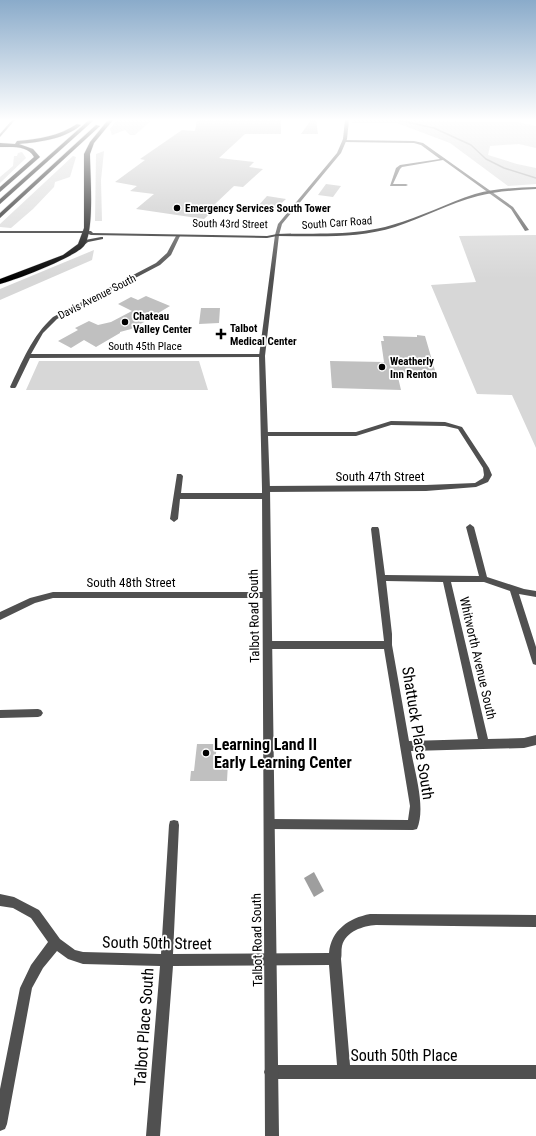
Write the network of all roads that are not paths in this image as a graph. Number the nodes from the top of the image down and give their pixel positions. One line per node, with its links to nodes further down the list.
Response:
1 (19, 173): 11 (highway)
2 (33, 173): 13 (highway)
3 (42, 173): 14 (highway)
4 (47, 173): 15 (highway)
5 (87, 173): 18 (highway)
6 (322, 173): 19 (street, Talbot Road South)
7 (396, 173): 9 (street)
8 (464, 173): 12 (street)
9 (406, 185)
10 (536, 188): 12 (main road, South Carr Road)
11 (0, 190)
12 (491, 192): 16 (street); 19 (main road, South Carr Road)
13 (0, 202)
14 (0, 212)
15 (0, 216)
16 (527, 230)
17 (0, 232): 18 (main road, South 43rd Street)
18 (86, 232): 19 (main road, South 43rd Street); 20 (main road, South 43rd Street); 22 (highway)
19 (277, 235): 21 (main road, South 43rd Street); 25 (street, Talbot Road South)
20 (123, 236): 21 (main road, South 43rd Street); 22 (main road)
21 (178, 236): 24 (street, Davis Avenue South)
22 (81, 245): 23 (highway)
23 (0, 282)
24 (28, 356): 25 (street, South 45th Place); 26 (street, Davis Avenue South)
25 (262, 356): 27 (street, Talbot Road South)
26 (13, 387)
27 (265, 434): 29 (street, Talbot Road South); 29 (street, South 47th Street)
28 (179, 476): 30 (street)
29 (266, 492): 30 (street, South 47th Street); 39 (street, Talbot Road South)
30 (177, 496): 31 (street)
31 (174, 519)
32 (470, 527): 36 (street)
33 (374, 528): 34 (street, Shattuck Place South)
34 (381, 578): 35 (street); 42 (street, Shattuck Place South)
35 (446, 578): 36 (street); 47 (street, Whitworth Avenue South)
36 (484, 579): 37 (street)
37 (513, 588): 38 (street); 43 (street)
38 (536, 594)
39 (267, 595): 40 (street, South 48th Street); 41 (street, Talbot Road South)
40 (0, 616)
41 (267, 645): 42 (street); 49 (street, Talbot Road South)
42 (388, 645): 48 (street, Shattuck Place South)
43 (536, 661)
44 (38, 713): 45 (street)
45 (0, 714)
46 (536, 740): 47 (street)
47 (484, 744): 48 (street)
48 (405, 746): 49 (street, Shattuck Place South)
49 (269, 824): 54 (street, Talbot Road South)
50 (174, 825): 56 (street, Talbot Place South)
51 (0, 900): 53 (street, South 50th Street)
52 (536, 921): 55 (street)
53 (56, 943): 56 (street, South 50th Street); 60 (street)
54 (270, 959): 55 (street, South 50th Street); 56 (street, South 50th Street); 57 (street, Talbot Road South)
55 (335, 959): 58 (street)
56 (167, 960): 61 (street, Talbot Place South)
57 (271, 1072): 58 (street, South 50th Place); 62 (street, Talbot Road South)
58 (344, 1072): 59 (street, South 50th Place)
59 (536, 1072)
60 (0, 1124)
61 (153, 1136)
62 (272, 1136)

